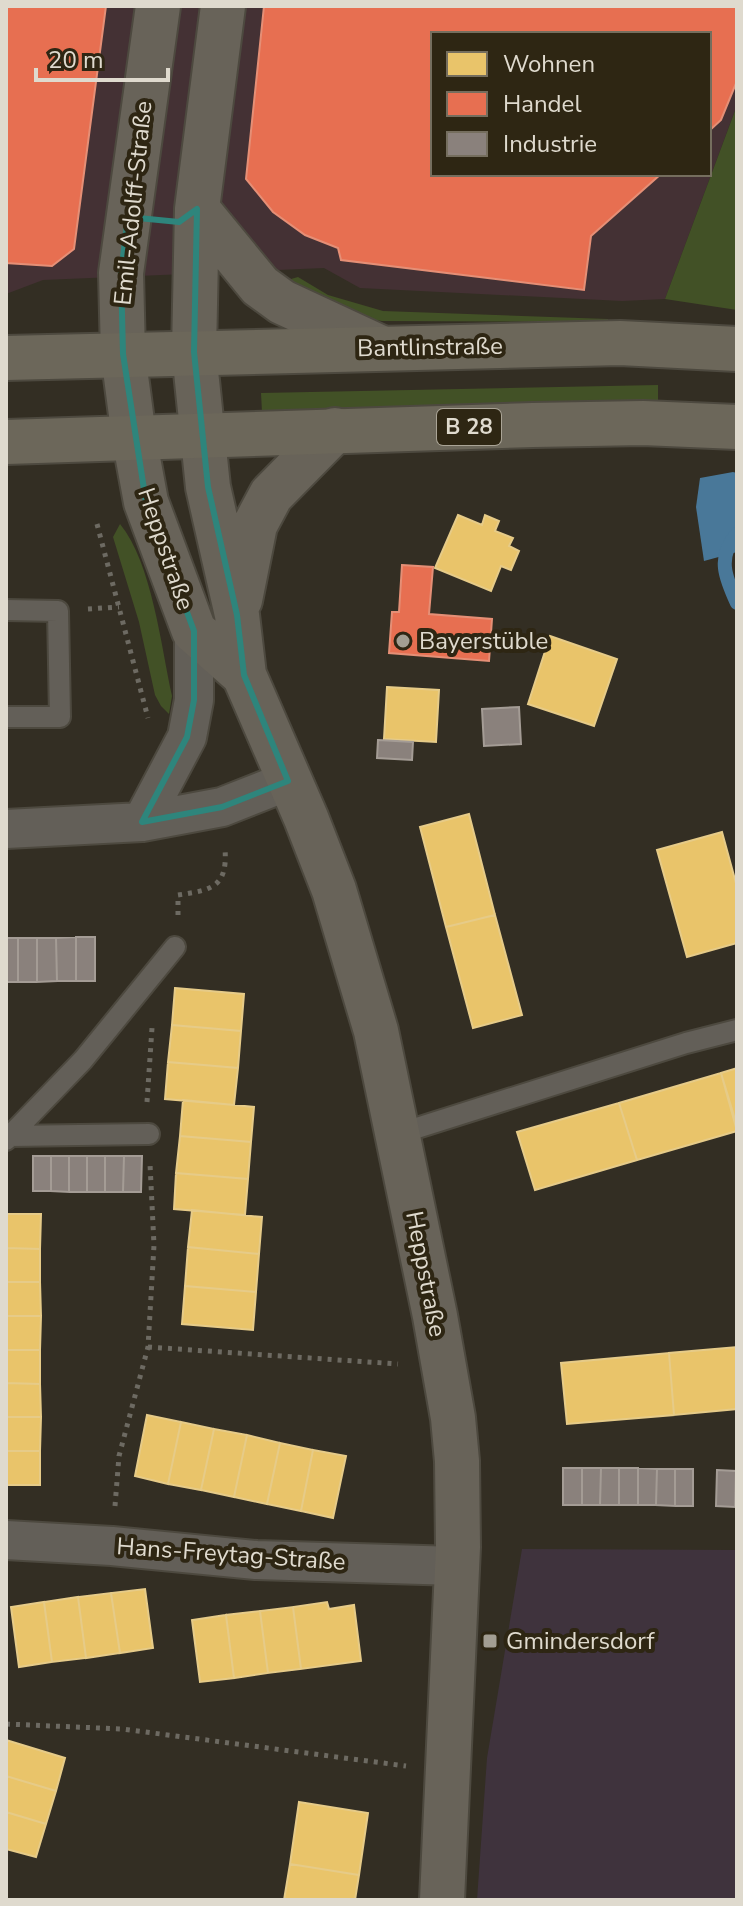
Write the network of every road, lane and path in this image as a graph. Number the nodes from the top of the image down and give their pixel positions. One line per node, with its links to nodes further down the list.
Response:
1 (158, 6): 4 (street, Emil-Adolff-Straße)
2 (223, 6): 3 (street)
3 (197, 209): 4 (street); 5 (street); 7 (street)
4 (128, 217): 8 (street, Emil-Adolff-Straße)
5 (381, 348): 6 (main road, Bantlinstraße); 7 (main road, Bantlinstraße)
6 (737, 349)
7 (194, 352): 8 (main road, Bantlinstraße); 12 (street, Heppstraße)
8 (123, 354): 9 (main road, Bantlinstraße); 13 (street, Heppstraße)
9 (6, 358)
10 (737, 427): 11 (main road, B 28)
11 (335, 430): 12 (main road, B 28); 17 (street)
12 (202, 434): 13 (main road, B 28); 17 (street, Heppstraße)
13 (134, 437): 14 (main road, B 28); 18 (street, Heppstraße)
14 (6, 442)
15 (97, 524): 21 (path)
16 (6, 610): 20 (lane)
17 (237, 615): 19 (street, Heppstraße)
18 (194, 631): 19 (street, Heppstraße); 24 (street)
19 (244, 675): 22 (street, Heppstraße)
20 (6, 717)
21 (147, 718)
22 (288, 781): 23 (street); 30 (street, Heppstraße)
23 (222, 807): 24 (street); 26 (path)
24 (142, 822): 25 (street)
25 (6, 829)
26 (175, 947): 27 (lane)
27 (156, 970): 29 (path); 31 (lane)
28 (737, 1030): 30 (lane)
29 (149, 1134): 31 (lane); 32 (path)
30 (398, 1134): 33 (street, Heppstraße)
31 (8, 1138)
32 (148, 1347): 33 (path); 35 (path)
33 (444, 1368): 36 (street, Heppstraße)
34 (6, 1540): 35 (street, Hans-Freytag-Straße)
35 (112, 1546): 36 (street, Hans-Freytag-Straße)
36 (457, 1566): 38 (street, Heppstraße)
37 (6, 1724): 38 (path)
38 (447, 1772): 39 (street, Heppstraße)
39 (442, 1900)

